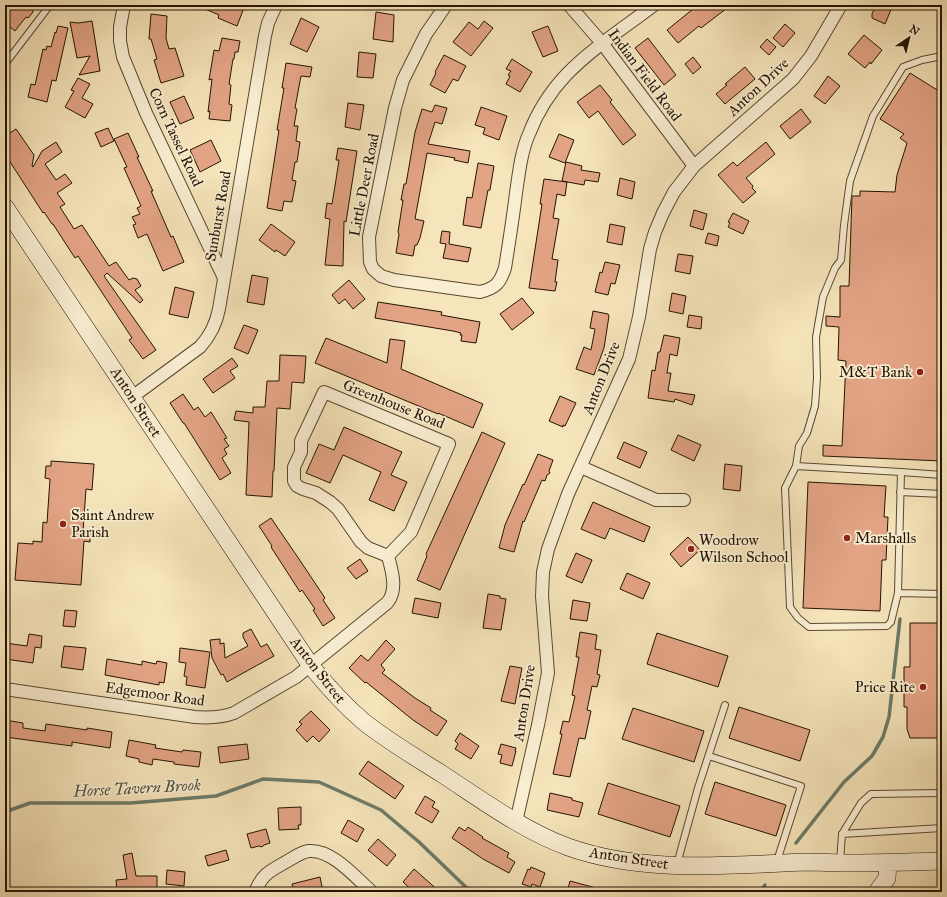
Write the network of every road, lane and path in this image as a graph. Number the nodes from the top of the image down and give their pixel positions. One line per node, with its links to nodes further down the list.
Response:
1 (50, 5): 10 (lane)
2 (124, 5): 13 (street, Corn Tassel Road)
3 (276, 5): 13 (street, Sunburst Road)
4 (446, 5): 8 (street, Little Deer Road)
5 (569, 5): 8 (street, Indian Field Road)
6 (654, 5): 8 (street)
7 (841, 5): 11 (street, Anton Drive)
8 (602, 43): 11 (street, Indian Field Road)
9 (942, 56): 15 (lane)
10 (5, 64)
11 (694, 166): 16 (street, Anton Drive)
12 (5, 207): 14 (street, Anton Street)
13 (224, 278): 14 (street, Sunburst Road)
14 (132, 397): 25 (street, Anton Street)
15 (796, 466): 17 (lane); 23 (lane)
16 (581, 468): 21 (street); 30 (street, Anton Drive)
17 (901, 472): 18 (lane); 19 (lane)
18 (942, 475)
19 (900, 492): 20 (lane); 23 (lane)
20 (942, 494)
21 (684, 500)
22 (388, 556): 22 (street, Greenhouse Road); 25 (street)
23 (898, 593): 24 (lane)
24 (942, 594)
25 (311, 666): 26 (street, Edgemoor Road); 30 (street, Anton Street)
26 (5, 689)
27 (725, 705): 28 (lane)
28 (709, 756): 36 (lane); 37 (lane)
29 (942, 792): 32 (lane)
30 (516, 822): 37 (street, Anton Street)
31 (942, 828): 32 (lane)
32 (842, 834): 34 (lane)
33 (942, 861): 35 (street, Anton Street)
34 (840, 863): 35 (street, Anton Street); 36 (street, Anton Street)
35 (888, 863): 40 (street)
36 (777, 864): 37 (street, Anton Street)
37 (676, 865)
38 (255, 892): 39 (street)
39 (372, 892)
40 (877, 892)

